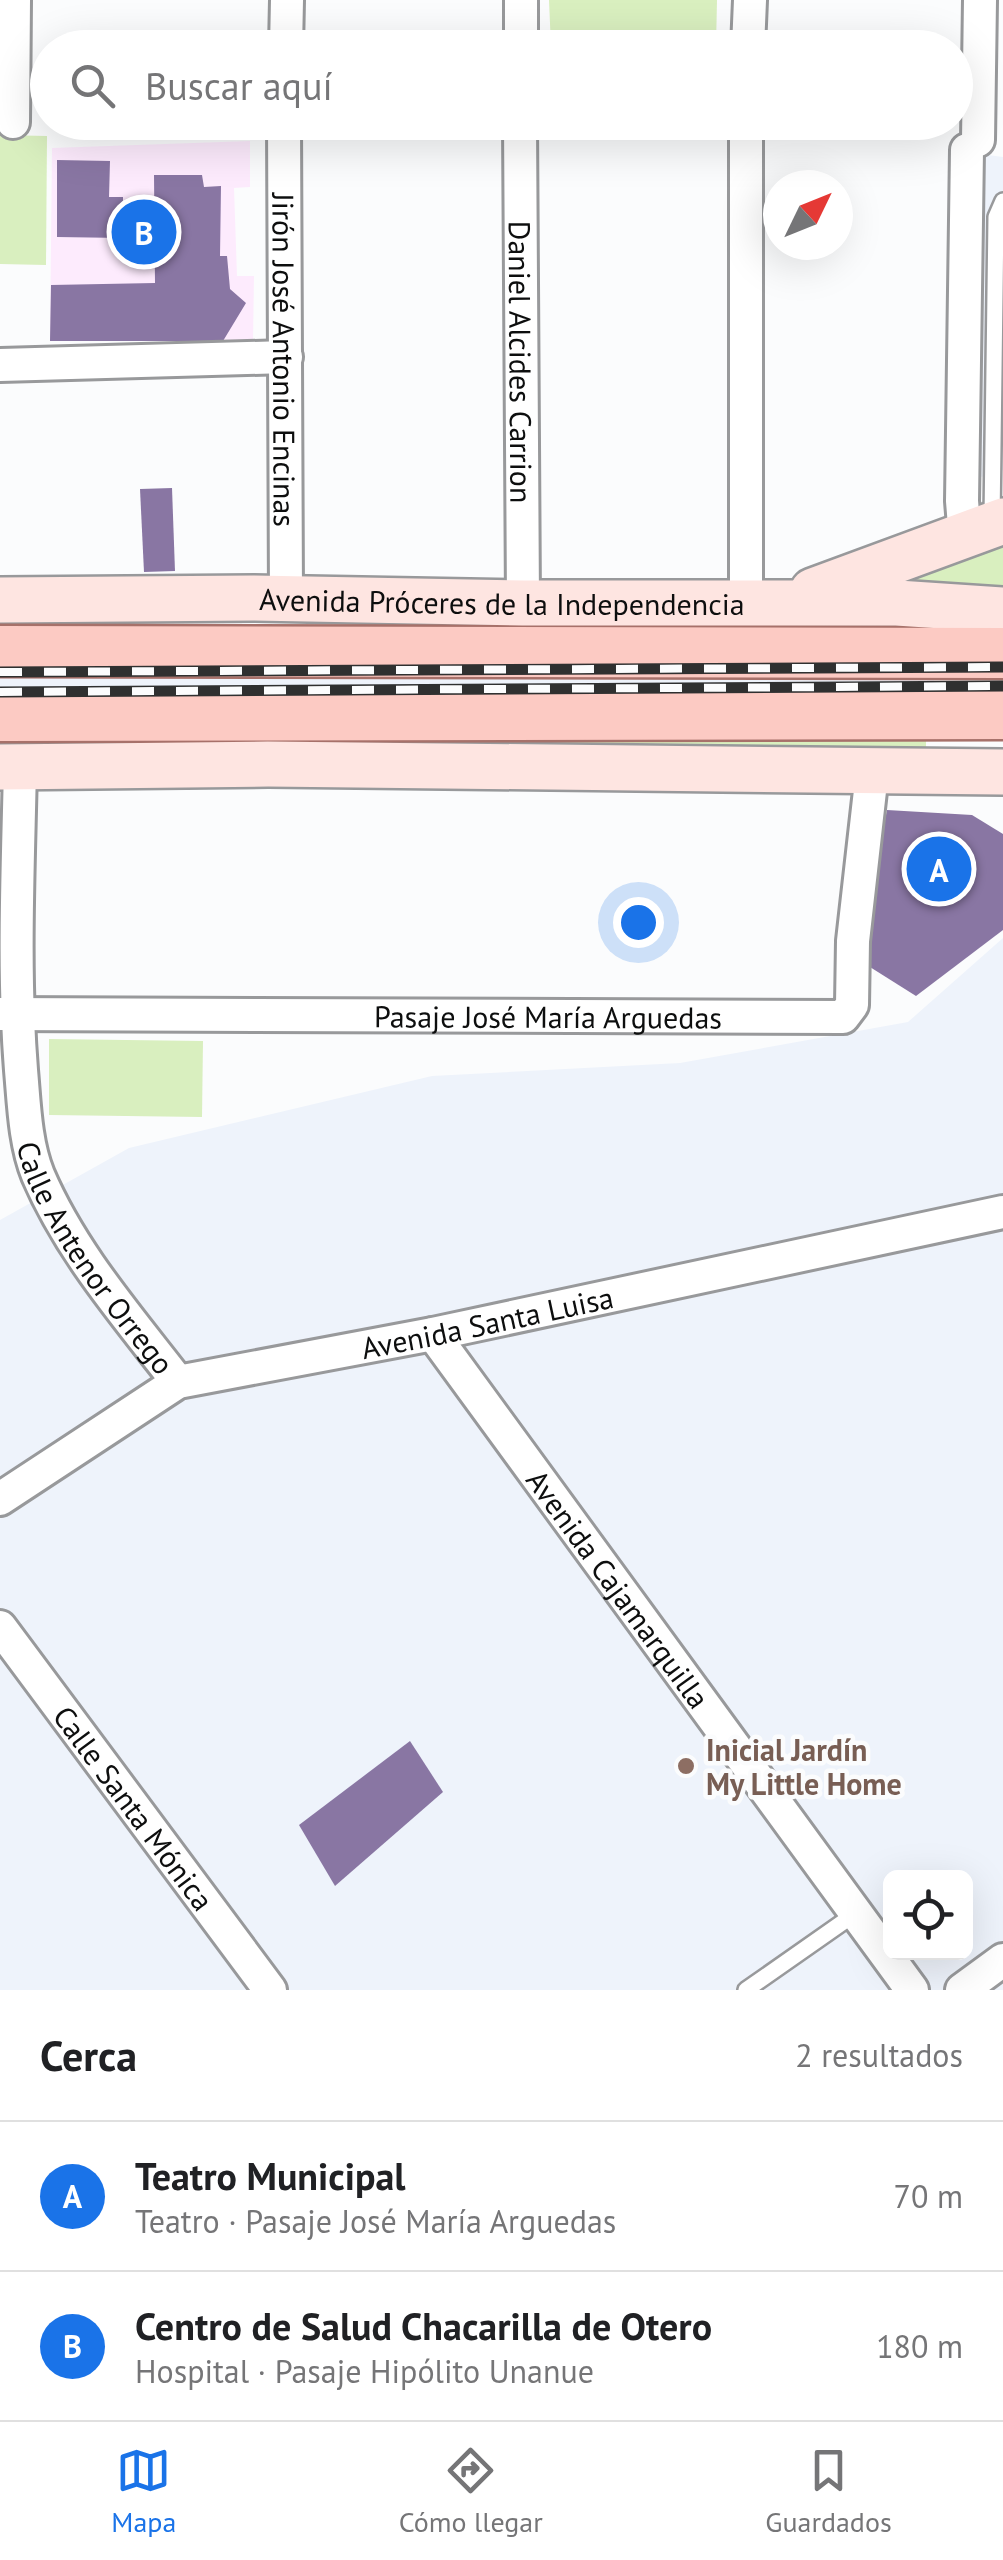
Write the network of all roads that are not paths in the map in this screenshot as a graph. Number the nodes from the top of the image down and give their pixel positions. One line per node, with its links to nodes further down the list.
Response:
1 (14, 0): 9 (street)
2 (287, 0): 6 (street)
3 (521, 0): 7 (street)
4 (750, 0): 8 (street)
5 (980, 0): 10 (street)
6 (286, 30)
7 (521, 30)
8 (749, 30)
9 (13, 122)
10 (973, 127)
11 (284, 140): 16 (street, Jirón José Antonio Encinas)
12 (520, 140): 22 (street, Daniel Alcides Carrion)
13 (747, 140): 21 (street)
14 (972, 140): 18 (street)
15 (1003, 201): 18 (lane)
16 (286, 356): 17 (street); 19 (street, Jirón José Antonio Encinas)
17 (0, 365)
18 (987, 528): 21 (main road)
19 (286, 598): 20 (main road, Avenida Próceres de la Independencia); 22 (main road, Avenida Próceres de la Independencia)
20 (0, 600)
21 (761, 602): 22 (main road, Avenida Próceres de la Independencia); 23 (main road, Avenida Próceres de la Independencia)
22 (522, 603)
23 (1003, 610)
24 (0, 651): 25 (main road, Avenida Próceres de la Independencia)
25 (1003, 653)
26 (1003, 714): 27 (main road)
27 (0, 716)
28 (10, 766): 30 (main road); 31 (street, Calle Antenor Orrego)
29 (1003, 772): 30 (main road)
30 (872, 773): 31 (street, Pasaje José María Arguedas)
31 (8, 1014): 34 (street, Calle Antenor Orrego)
32 (1003, 1212): 33 (street, Avenida Santa Luisa)
33 (433, 1334): 34 (street, Avenida Santa Luisa); 37 (street, Avenida Cajamarquilla)
34 (178, 1382): 35 (street, Avenida Santa Luisa)
35 (0, 1498)
36 (0, 1627): 39 (street, Calle Santa Mónica)
37 (856, 1914): 40 (lane); 41 (street, Avenida Cajamarquilla)
38 (1003, 1960): 42 (street)
39 (270, 1990)
40 (746, 1990)
41 (912, 1990)
42 (962, 1990)

